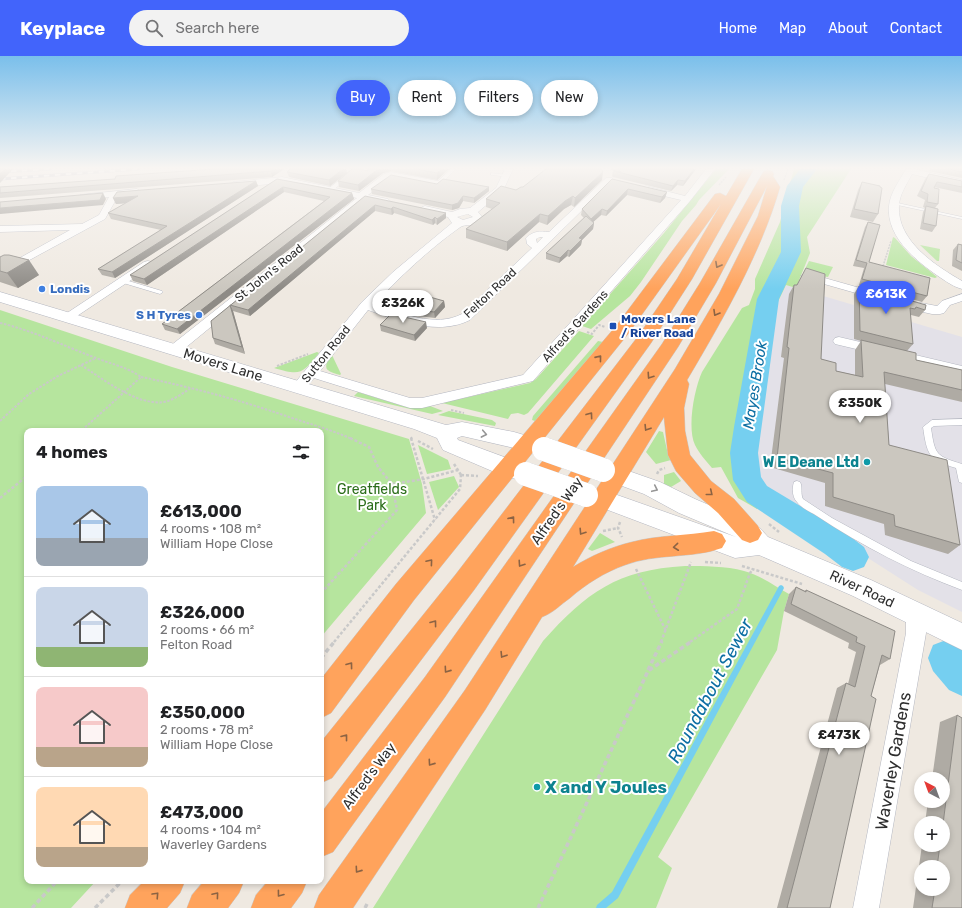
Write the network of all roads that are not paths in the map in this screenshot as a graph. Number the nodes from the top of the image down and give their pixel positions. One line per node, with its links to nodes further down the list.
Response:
1 (107, 209): 15 (street)
2 (348, 209): 28 (street, St John's Road)
3 (421, 209): 14 (street)
4 (476, 209): 14 (street)
5 (579, 209): 25 (street, Felton Road)
6 (679, 209): 31 (street, Alfred's Gardens)
7 (710, 209): 35 (highway, one-way to 7)
8 (732, 209): 50 (highway, one-way to 8)
9 (741, 209): 51 (highway, Alfred's Way, one-way to 51)
10 (767, 209): 30 (highway, one-way to 30)
11 (895, 209): 21 (street)
12 (921, 209): 13 (lane)
13 (962, 218)
14 (455, 219): 25 (street, Sutton Road)
15 (82, 228): 16 (street); 18 (street)
16 (0, 229)
17 (156, 260): 20 (street)
18 (0, 273)
19 (807, 276): 23 (street)
20 (122, 281): 22 (lane); 26 (street)
21 (962, 286)
22 (160, 292)
23 (962, 296)
24 (0, 297): 26 (street, Movers Lane)
25 (366, 305): 31 (street, Sutton Road)
26 (67, 317): 28 (street, Movers Lane)
27 (839, 341): 29 (street)
28 (174, 350): 32 (street, Movers Lane)
29 (962, 370)
30 (683, 371): 39 (highway, one-way to 39); 43 (highway, one-way to 43)
31 (312, 373): 32 (street, Sutton Road)
32 (299, 388): 34 (street, Movers Lane)
33 (962, 422): 37 (lane)
34 (446, 433): 35 (street, Movers Lane, one-way to 35); 38 (street)
35 (536, 446): 36 (street, Movers Lane, bridge); 38 (highway)
36 (573, 459): 39 (street, River Road, bridge)
37 (961, 466): 40 (lane)
38 (516, 471): 42 (street, bridge); 49 (highway, one-way to 38)
39 (611, 472): 42 (highway); 43 (street, River Road, one-way to 43)
40 (962, 480)
41 (797, 484): 45 (lane)
42 (595, 497): 44 (street); 47 (highway, one-way to 47)
43 (755, 538): 44 (street); 46 (street, River Road)
44 (714, 541): 47 (highway, one-way to 47)
45 (962, 586)
46 (916, 615): 48 (street, River Road); 59 (street, Waverley Gardens)
47 (524, 622): 58 (highway, one-way to 58)
48 (962, 637)
49 (324, 699)
50 (324, 763)
51 (324, 836)
52 (165, 884): 55 (highway, one-way to 52)
53 (225, 884): 56 (highway, one-way to 53)
54 (288, 884): 57 (highway, one-way to 57)
55 (143, 908)
56 (205, 908)
57 (269, 908)
58 (332, 908)
59 (866, 908)

